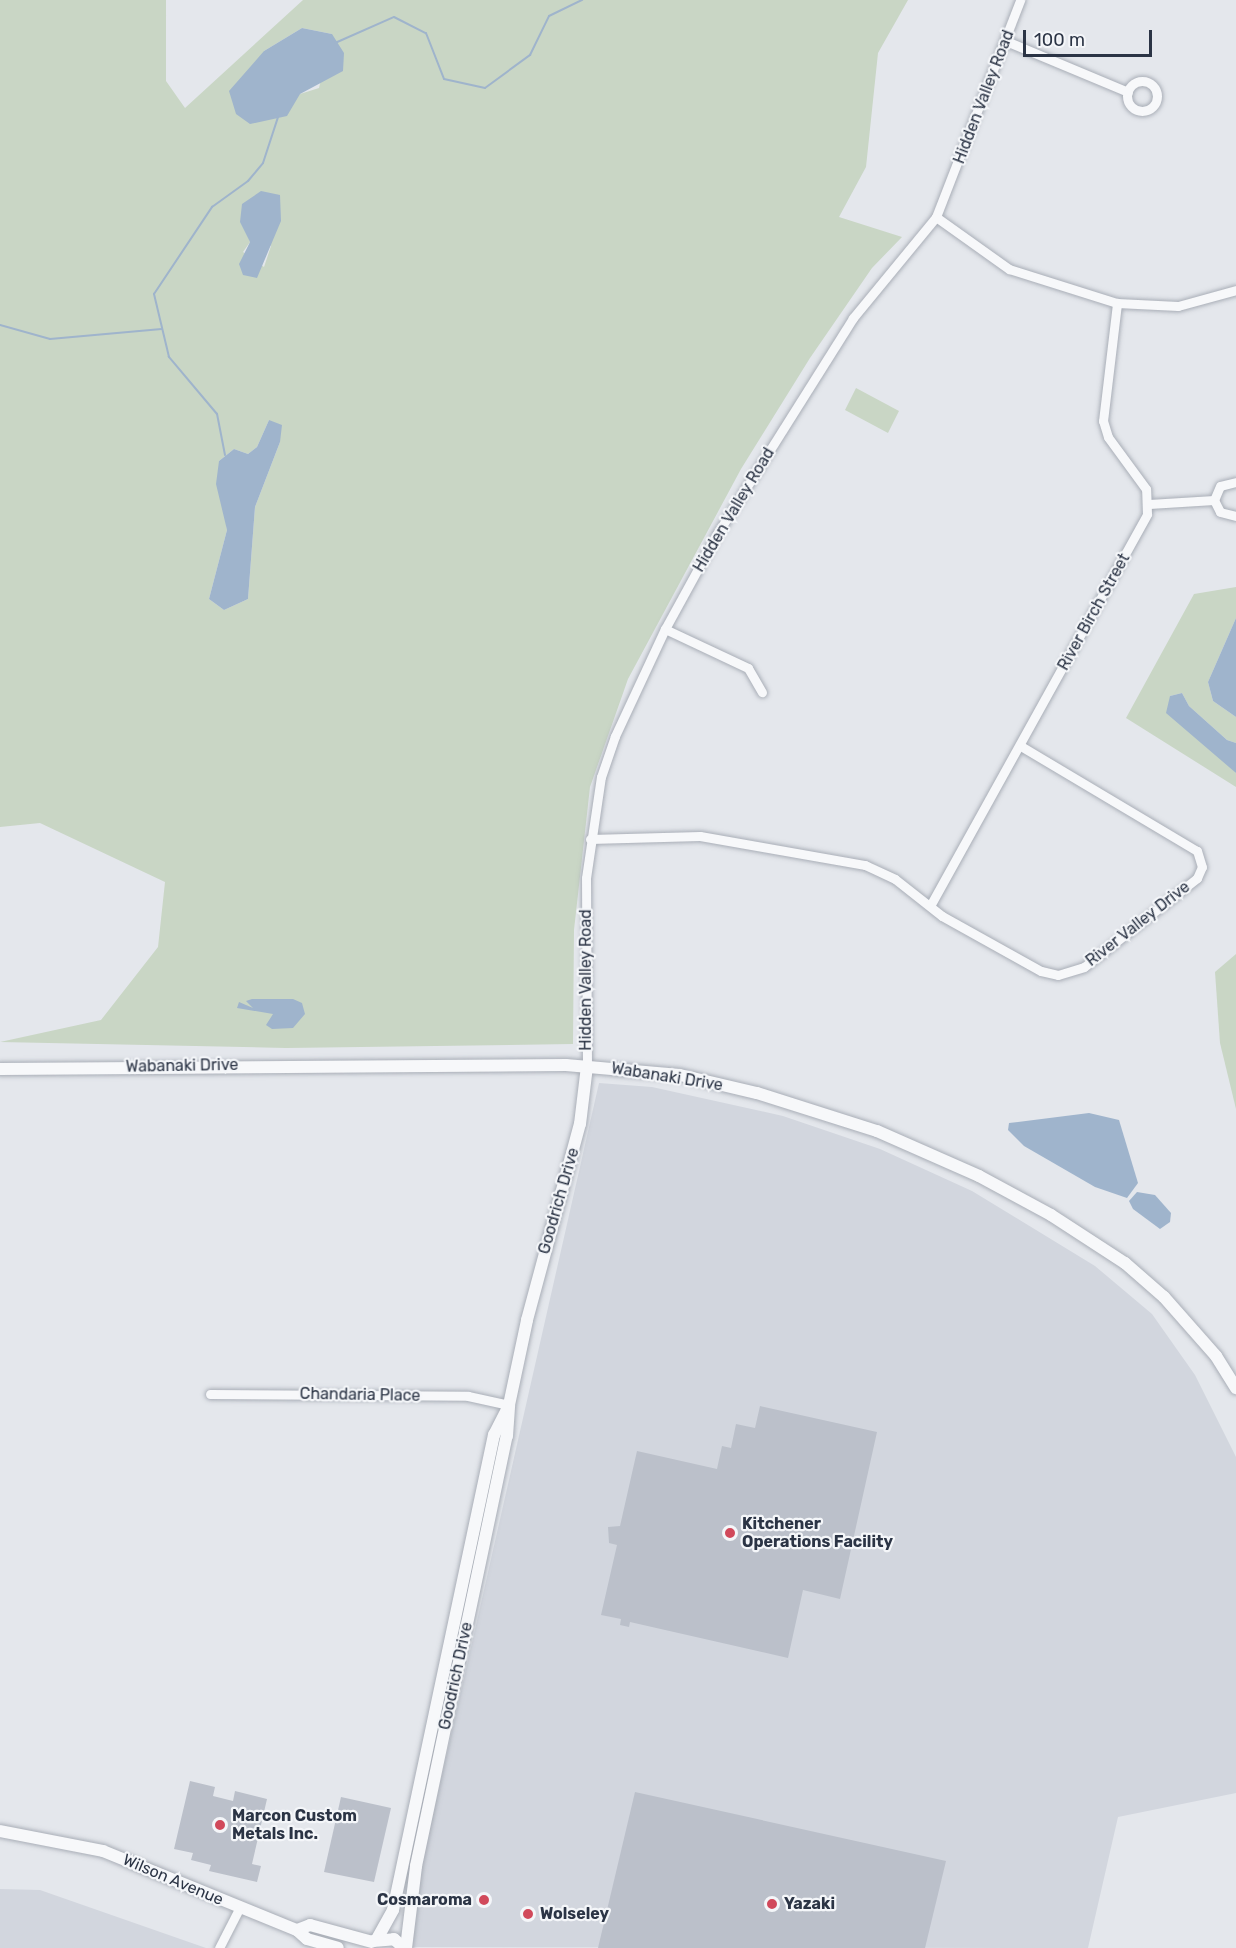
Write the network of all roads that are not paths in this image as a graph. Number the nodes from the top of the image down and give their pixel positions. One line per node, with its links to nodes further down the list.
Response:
1 (1020, 0): 2 (street, Hidden Valley Road)
2 (1006, 41): 3 (street); 4 (street, Hidden Valley Road)
3 (1128, 92)
4 (936, 217): 6 (street); 11 (street, Hidden Valley Road)
5 (1236, 290): 6 (street)
6 (1117, 303): 9 (street)
7 (1236, 482): 8 (street)
8 (1214, 500): 9 (street); 10 (street)
9 (1149, 504): 13 (street, River Birch Street)
10 (1236, 516)
11 (665, 629): 12 (street); 14 (street, Hidden Valley Road)
12 (762, 692)
13 (1021, 746): 15 (street, River Birch Street); 15 (street, River Valley Drive)
14 (590, 839): 15 (street, River Valley Drive); 16 (street, Hidden Valley Road)
15 (930, 906)
16 (586, 1066): 17 (street, Wabanaki Drive); 18 (street, Wabanaki Drive); 20 (street, Goodrich Drive)
17 (0, 1069)
18 (1236, 1388)
19 (210, 1394): 20 (street, Chandaria Place)
20 (509, 1405): 24 (street, Goodrich Drive); 27 (street, Goodrich Drive)
21 (0, 1831): 22 (street, Wilson Avenue)
22 (239, 1909): 23 (street, Wilson Avenue); 25 (street)
23 (297, 1930): 24 (street); 26 (street, Wilson Avenue)
24 (372, 1943): 27 (street)
25 (219, 1948)
26 (338, 1948)
27 (405, 1948)

